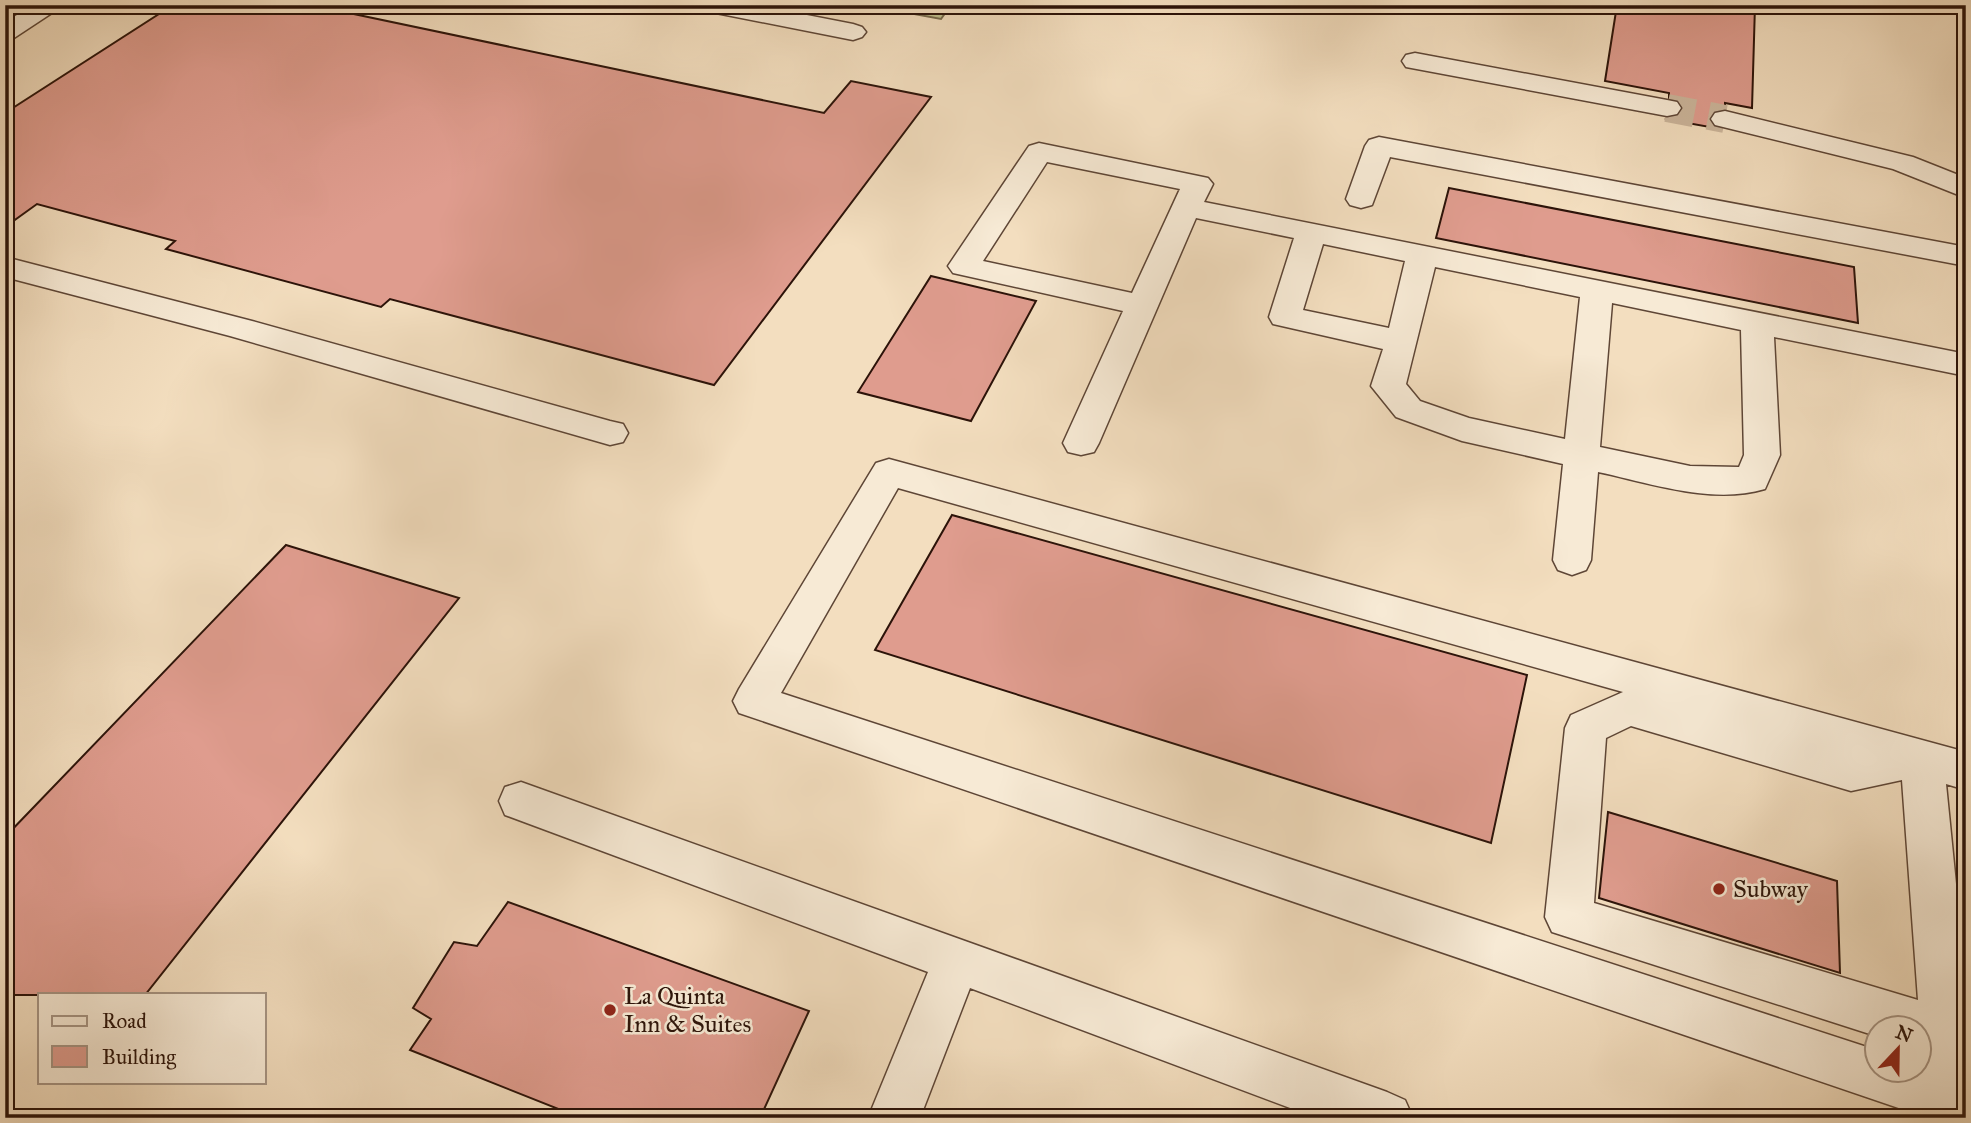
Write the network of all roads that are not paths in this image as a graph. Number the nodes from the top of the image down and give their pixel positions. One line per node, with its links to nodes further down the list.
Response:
1 (52, 5): 4 (street)
2 (716, 5): 3 (street)
3 (853, 32)
4 (5, 33)
5 (1415, 61): 6 (street)
6 (1667, 108)
7 (1725, 119): 8 (street)
8 (1966, 189)
9 (1361, 199): 13 (street)
10 (1186, 207): 11 (street); 16 (street); 16 (street)
11 (1311, 232): 12 (street); 18 (street)
12 (1422, 255): 15 (street); 18 (street)
13 (1966, 257)
14 (5, 267): 20 (street)
15 (1597, 290): 17 (street); 22 (street)
16 (1142, 305): 21 (street)
17 (1757, 323): 19 (street); 22 (street)
18 (1402, 342): 22 (street)
19 (1966, 365)
20 (610, 433)
21 (1081, 443)
22 (1582, 455): 23 (street)
23 (1572, 560)
24 (1922, 757): 25 (street); 28 (street); 29 (street); 29 (street)
25 (1966, 771)
26 (521, 802): 27 (street)
27 (957, 960): 30 (street); 31 (street)
28 (1953, 974): 29 (street)
29 (1945, 1032)
30 (894, 1118)
31 (1387, 1118)

